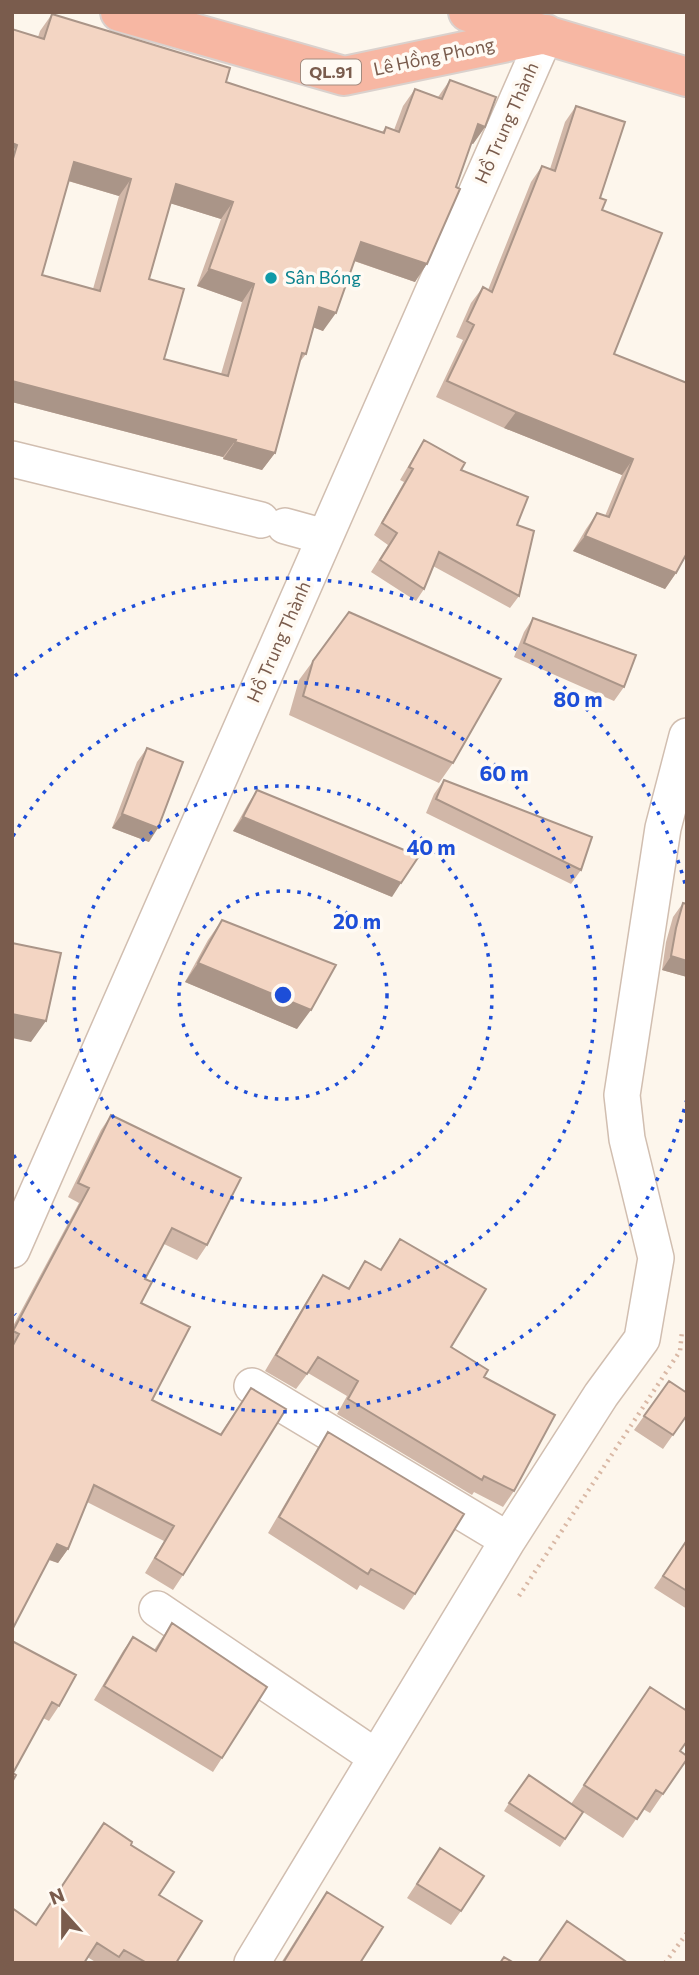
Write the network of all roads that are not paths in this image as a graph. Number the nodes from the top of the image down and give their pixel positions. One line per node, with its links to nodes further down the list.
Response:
1 (120, 12): 3 (highway, Lê Hồng Phong / QL.91)
2 (468, 12): 3 (highway, Lê Hồng Phong / QL.91)
3 (546, 34): 4 (highway, Lê Hồng Phong / QL.91); 6 (street, Hồ Trung Thành)
4 (687, 77)
5 (12, 458): 6 (street)
6 (325, 537): 8 (street, Hồ Trung Thành)
7 (687, 736): 10 (street)
8 (12, 1250)
9 (252, 1386): 10 (street)
10 (508, 1540): 12 (street)
11 (157, 1609): 12 (street)
12 (376, 1757): 13 (street)
13 (251, 1963)

